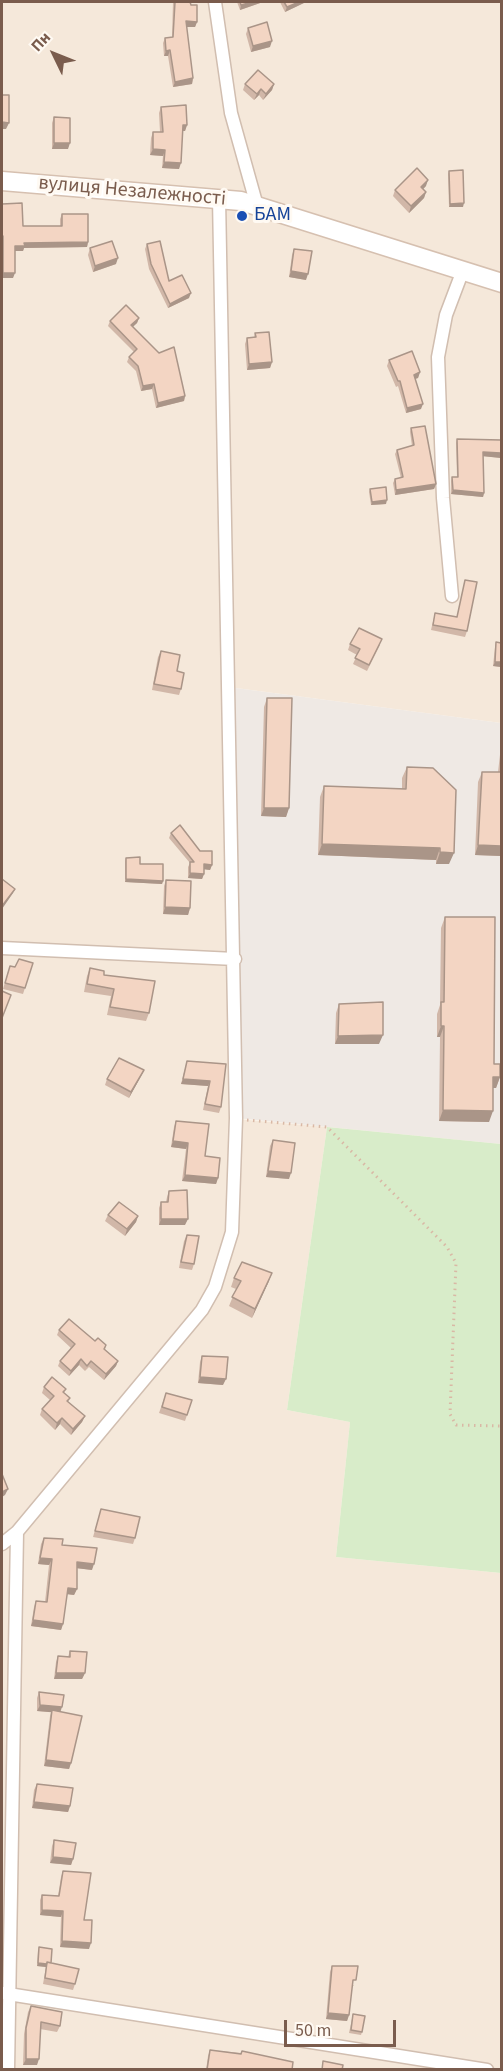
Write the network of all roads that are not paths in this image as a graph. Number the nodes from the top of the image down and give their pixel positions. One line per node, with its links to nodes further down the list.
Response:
1 (215, 2): 4 (street)
2 (2, 182): 3 (street, вулиця Незалежності)
3 (219, 198): 4 (street, вулиця Незалежності); 9 (street)
4 (257, 206): 5 (street, вулиця Незалежності)
5 (463, 270): 6 (street, вулиця Незалежності); 7 (street)
6 (501, 283)
7 (452, 596)
8 (2, 948): 9 (street)
9 (235, 959): 10 (street)
10 (17, 1532): 11 (street); 12 (street)
11 (2, 1544)
12 (6, 1994): 13 (street); 14 (street)
13 (8, 2070)
14 (487, 2070)

